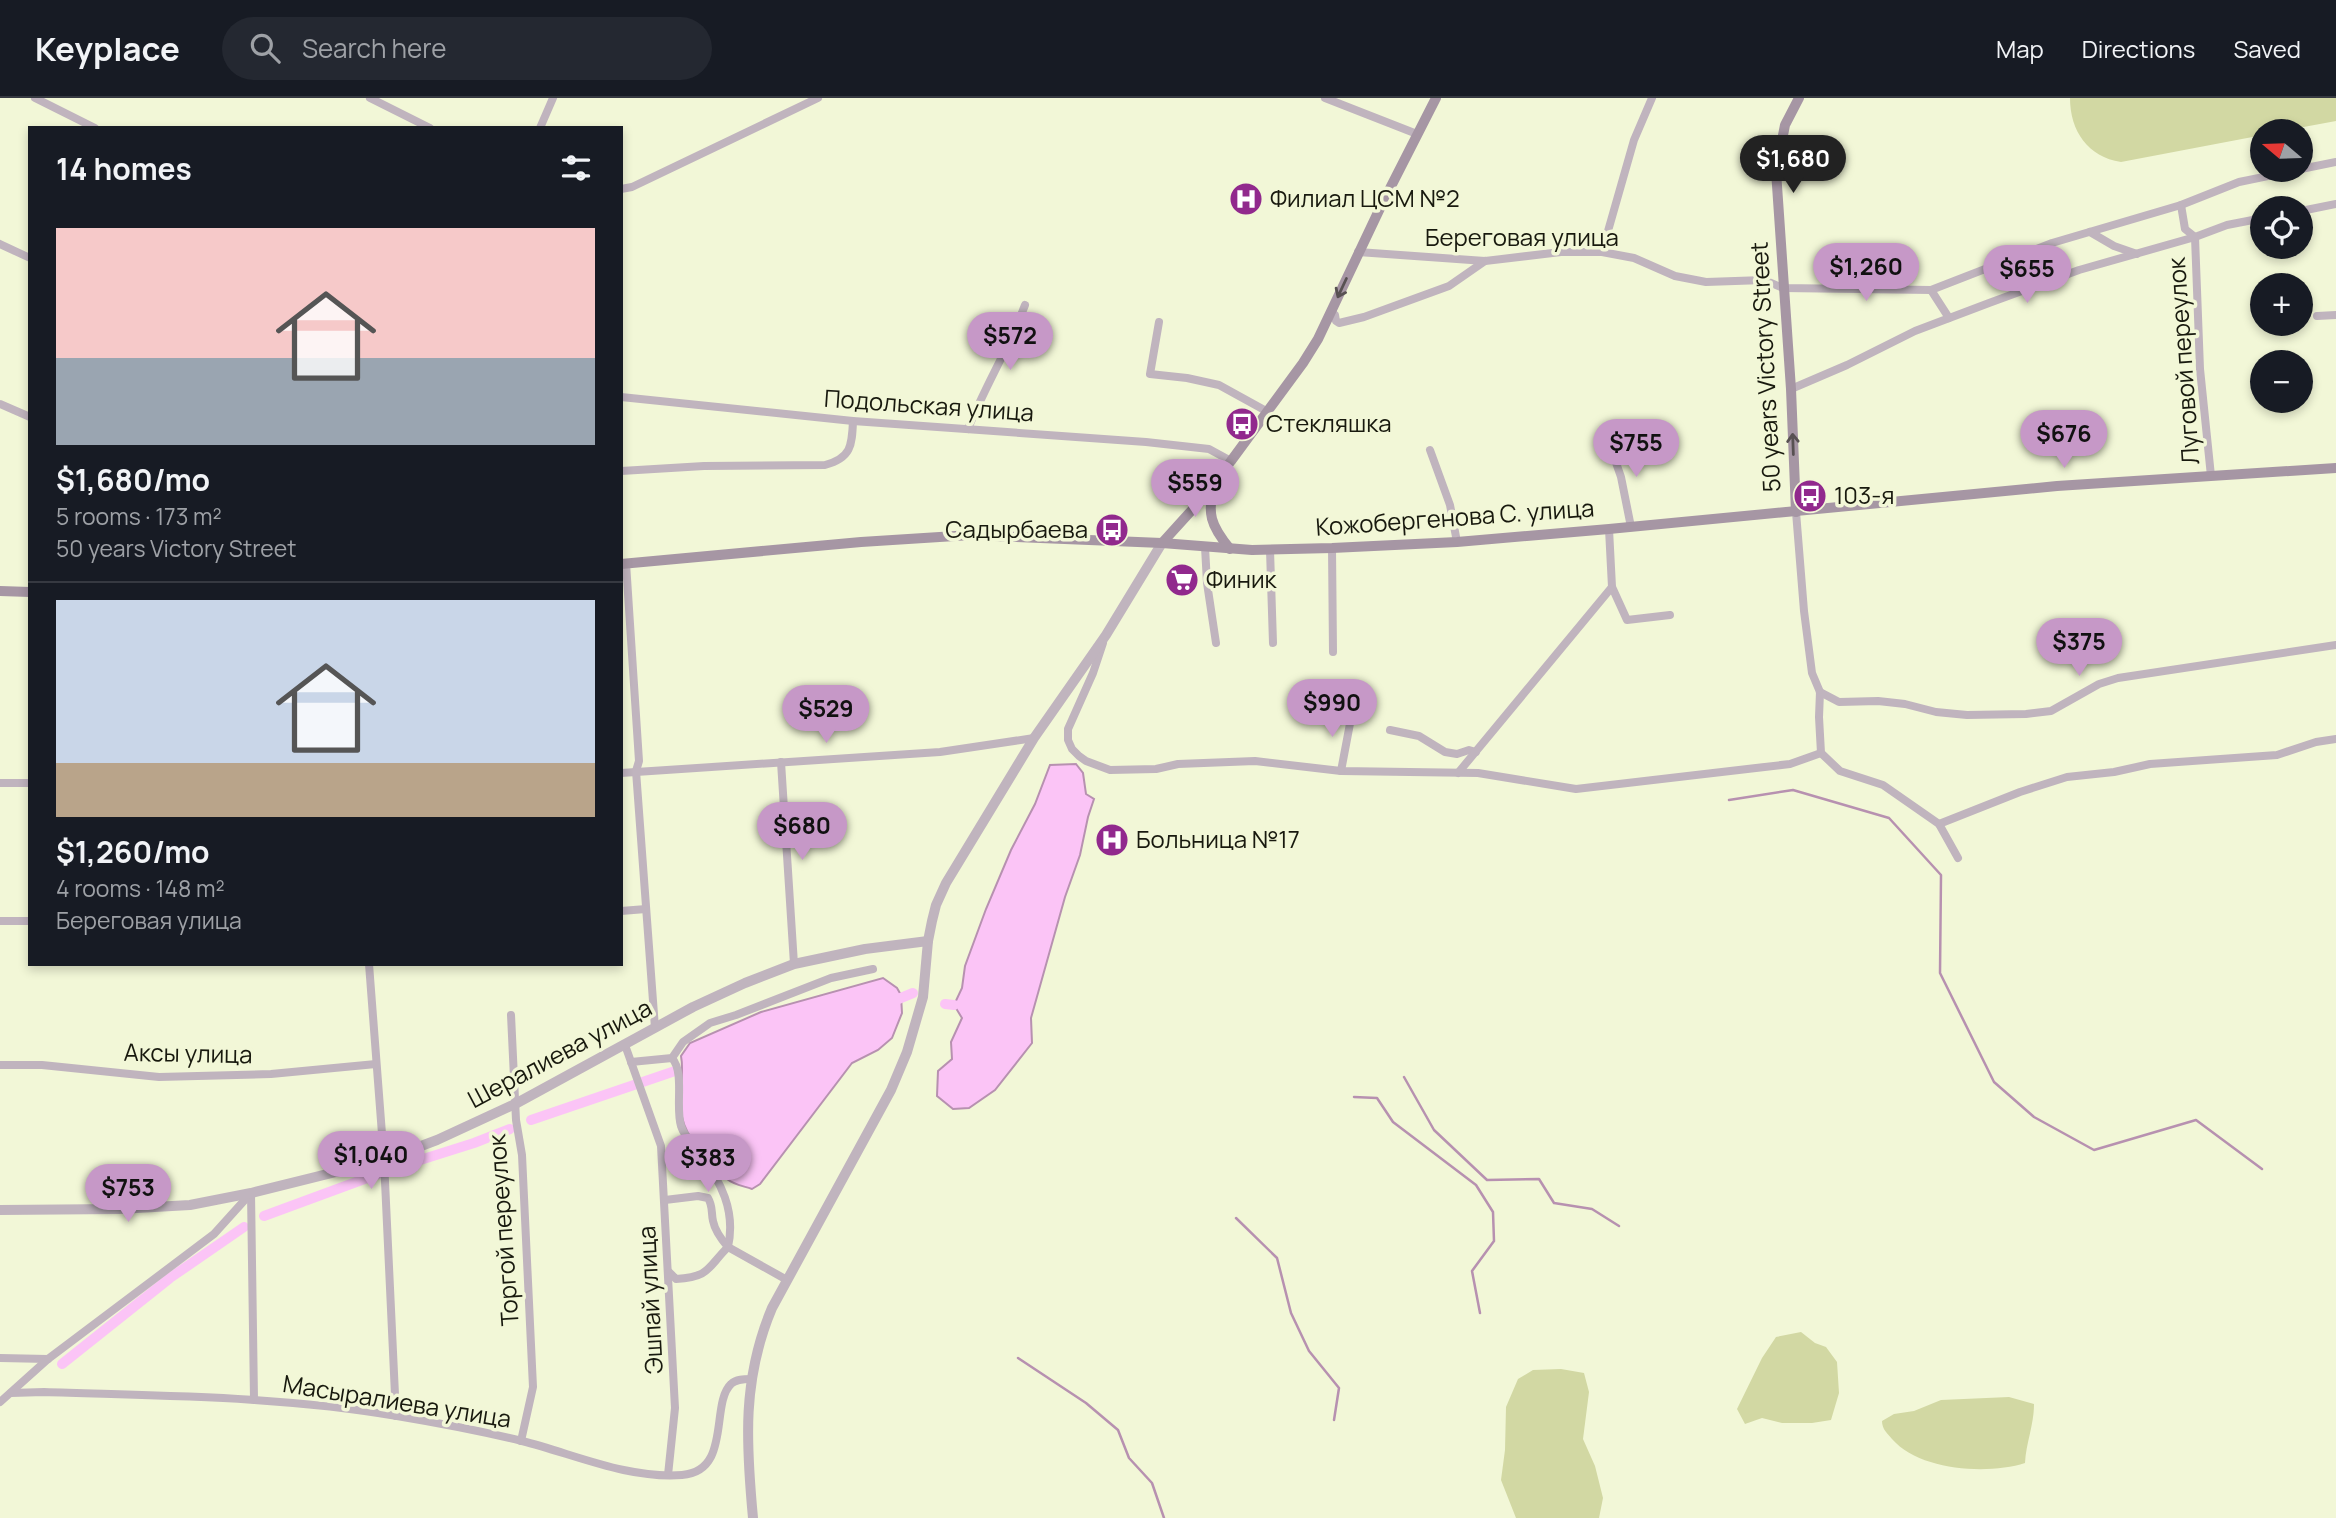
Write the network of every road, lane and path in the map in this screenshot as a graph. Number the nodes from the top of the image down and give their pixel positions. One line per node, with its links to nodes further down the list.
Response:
1 (35, 98): 9 (street)
2 (370, 98): 10 (street)
3 (553, 98): 11 (street)
4 (818, 98): 16 (street)
5 (1325, 98): 12 (street)
6 (1436, 98): 12 (main road)
7 (1652, 98): 25 (street)
8 (1799, 98): 29 (main road, 50 years Victory Street)
9 (91, 126)
10 (426, 126)
11 (541, 126)
12 (1417, 134): 24 (main road)
13 (2336, 162): 14 (street, Береговая улица)
14 (2314, 166)
15 (2250, 180): 18 (street, Береговая улица)
16 (623, 189)
17 (2336, 204): 19 (street)
18 (2181, 205): 21 (street, Береговая улица); 22 (street, Луговой переулок)
19 (2313, 209)
20 (2250, 221): 22 (street)
21 (2090, 232): 26 (street); 30 (street, Береговая улица)
22 (2195, 237): 26 (street); 49 (street, Луговой переулок)
23 (0, 244): 27 (street)
24 (1358, 252): 28 (street, Береговая улица); 32 (main road, one-way to 32)
25 (1602, 252): 28 (street, Береговая улица); 29 (street, Береговая улица)
26 (2137, 254): 35 (street)
27 (28, 257)
28 (1485, 261): 32 (street)
29 (1783, 288): 30 (street, Береговая улица); 37 (main road, 50 years Victory Street)
30 (1931, 290): 35 (street)
31 (1025, 305): 43 (street)
32 (1331, 312): 40 (main road)
33 (2336, 315): 34 (street)
34 (2317, 316)
35 (1949, 318): 37 (street)
36 (1159, 322): 40 (street)
37 (1791, 389): 51 (main road, 50 years Victory Street, one-way to 37)
38 (623, 397): 42 (street, Подольская улица)
39 (0, 404): 41 (street)
40 (1268, 412): 46 (main road)
41 (28, 416)
42 (853, 421): 43 (street, Подольская улица); 48 (street)
43 (968, 429): 46 (street, Подольская улица)
44 (1608, 437): 52 (street)
45 (1430, 450): 54 (street)
46 (1231, 461): 50 (main road)
47 (2336, 468): 49 (main road, Кожобергенова С. улица)
48 (623, 471)
49 (2211, 476): 51 (main road, Кожобергенова С. улица)
50 (1217, 478): 55 (main road); 58 (main road)
51 (1796, 512): 52 (main road, Кожобергенова С. улица); 70 (street)
52 (1631, 527): 53 (main road, Кожобергенова С. улица)
53 (1609, 529): 54 (main road, Кожобергенова С. улица); 61 (street)
54 (1457, 541): 57 (main road, Кожобергенова С. улица)
55 (1162, 543): 56 (main road, Кожобергенова С. улица); 60 (main road, Кожобергенова С. улица); 65 (street)
56 (1205, 547): 58 (main road, Кожобергенова С. улица); 66 (street)
57 (1332, 548): 59 (main road, Кожобергенова С. улица); 69 (street)
58 (1230, 549): 59 (main road, Кожобергенова С. улица)
59 (1270, 550): 67 (street)
60 (624, 564): 78 (street)
61 (1612, 587): 64 (street); 75 (street)
62 (0, 591): 63 (main road)
63 (28, 592)
64 (1671, 615)
65 (1106, 635): 73 (street); 79 (street)
66 (1216, 643)
67 (1273, 643)
68 (2336, 645): 70 (street)
69 (1333, 652)
70 (1820, 692): 76 (street)
71 (1352, 713): 79 (street)
72 (1390, 730): 75 (street)
73 (1034, 737): 77 (street); 90 (street)
74 (2336, 739): 84 (street)
75 (1476, 751): 81 (street)
76 (1821, 753): 81 (street); 84 (street)
77 (781, 762): 78 (street); 91 (street)
78 (636, 771): 80 (street); 86 (street)
79 (1341, 771): 81 (street)
80 (623, 773)
81 (1458, 773)
82 (0, 783): 83 (street)
83 (28, 783)
84 (1939, 824): 85 (street)
85 (1958, 859)
86 (646, 909): 87 (street); 95 (street)
87 (623, 911)
88 (0, 921): 89 (street)
89 (28, 921)
90 (928, 941): 91 (street, Шералиева улица); 108 (street)
91 (794, 964): 95 (street, Шералиева улица)
92 (369, 966): 100 (street)
93 (873, 969): 97 (street)
94 (511, 1015): 101 (street, Торгой переулок)
95 (655, 1028): 96 (street, Шералиева улица)
96 (625, 1045): 98 (street, Эшпай улица); 101 (street, Шералиева улица)
97 (672, 1059): 98 (street); 106 (street)
98 (631, 1062): 104 (street, Эшпай улица)
99 (0, 1065): 100 (street, Аксы улица)
100 (376, 1065): 102 (street)
101 (517, 1103): 102 (street, Шералиева улица); 116 (street, Торгой переулок)
102 (384, 1160): 103 (street, Шералиева улица); 115 (street)
103 (251, 1193): 105 (street, Шералиева улица); 110 (street); 113 (street)
104 (665, 1200): 106 (street); 107 (street, Эшпай улица)
105 (0, 1210)
106 (728, 1247): 107 (street); 108 (street)
107 (669, 1272): 117 (street, Эшпай улица)
108 (788, 1280): 111 (street)
109 (0, 1358): 110 (street)
110 (48, 1359): 112 (street)
111 (751, 1379): 117 (street, Масыралиева улица); 118 (street)
112 (11, 1394): 113 (street, Масыралиева улица); 114 (street)
113 (254, 1399): 115 (street, Масыралиева улица)
114 (0, 1402)
115 (396, 1416): 116 (street, Масыралиева улица)
116 (521, 1441): 117 (street, Масыралиева улица)
117 (668, 1475)
118 (753, 1518)

